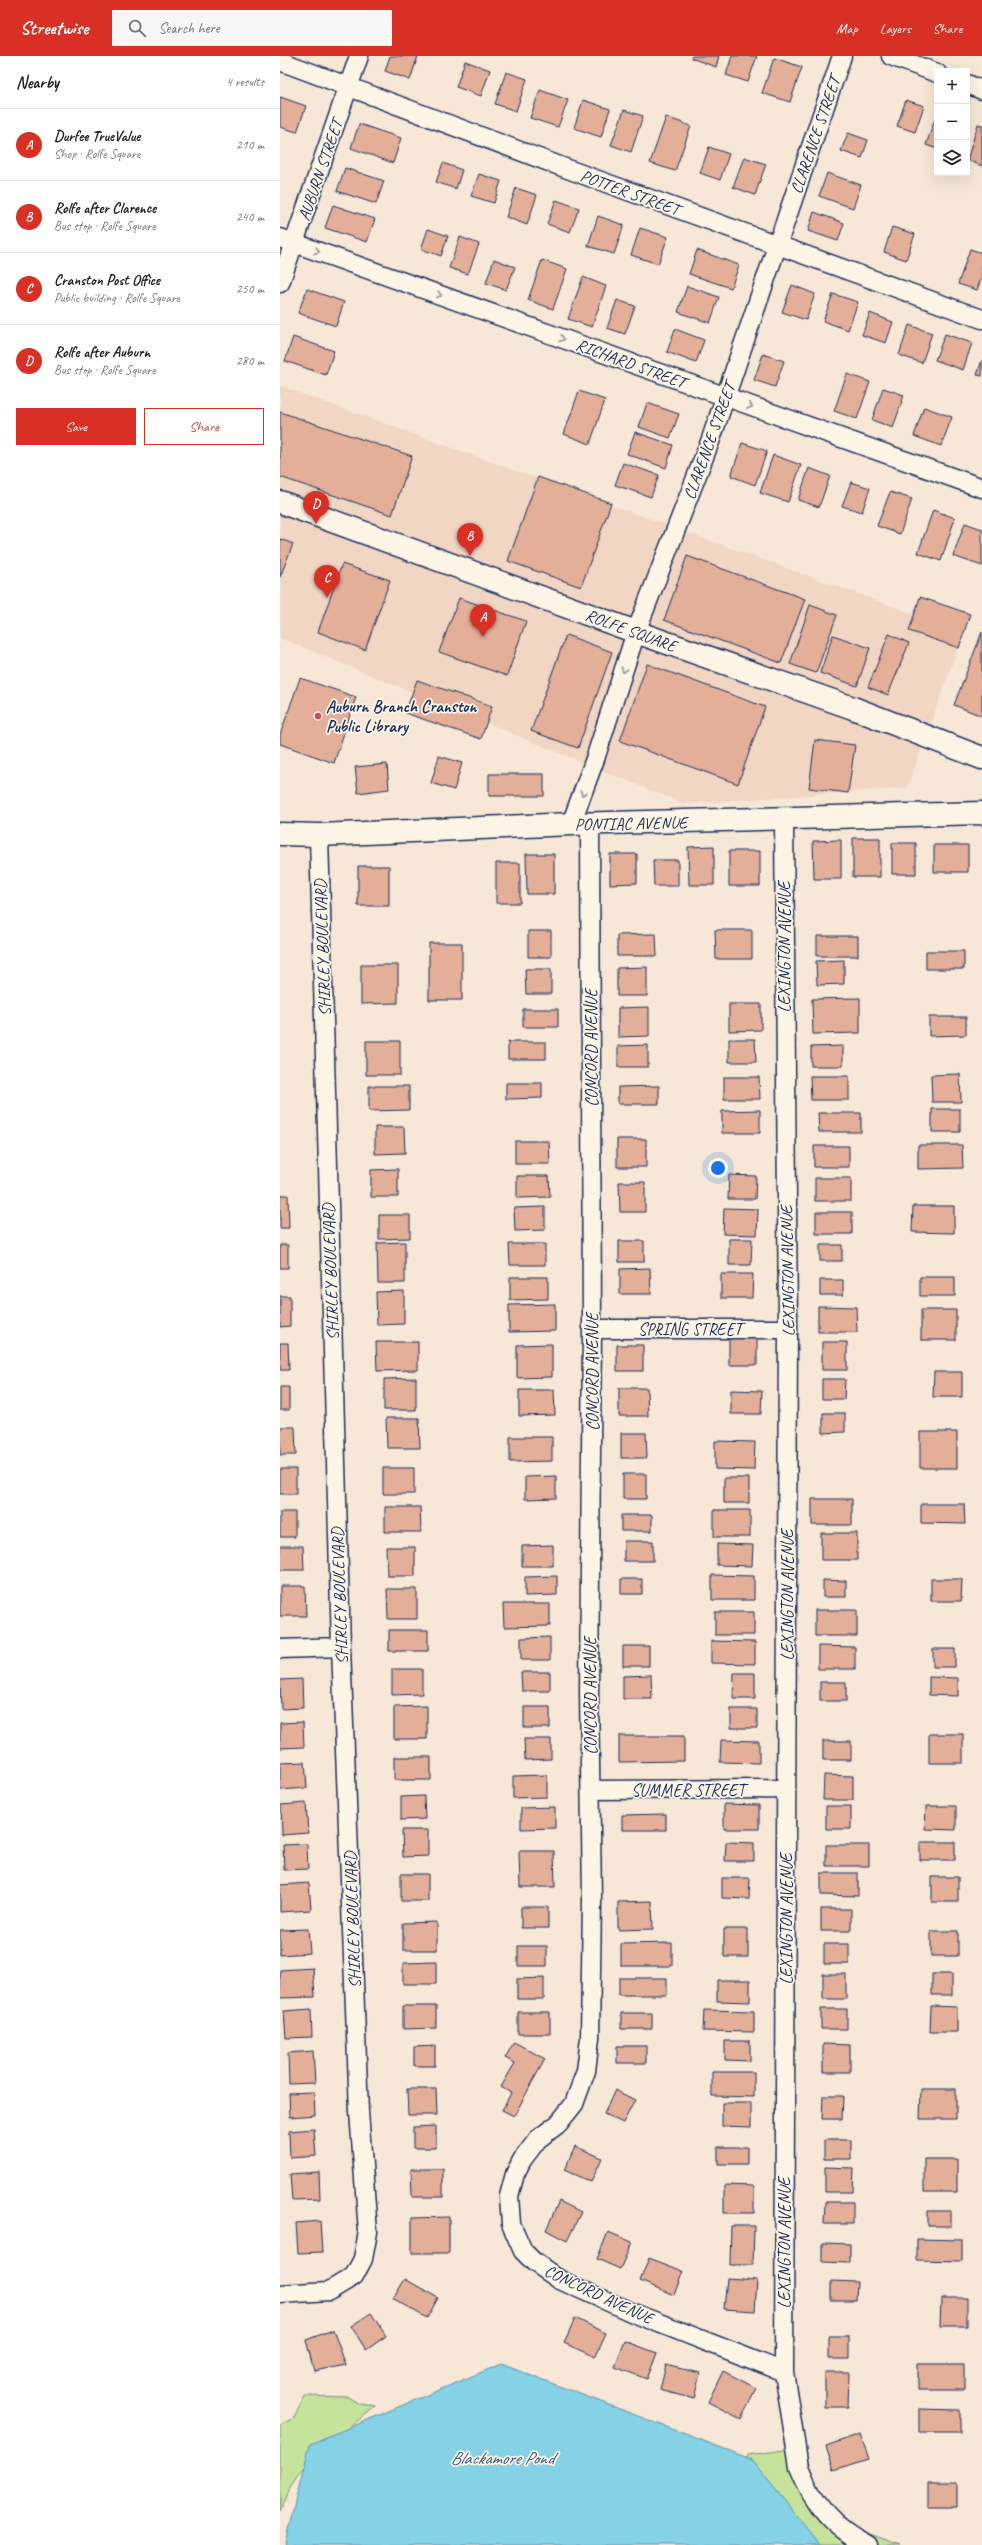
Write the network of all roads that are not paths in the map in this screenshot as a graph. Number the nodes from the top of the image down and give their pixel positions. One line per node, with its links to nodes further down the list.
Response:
1 (359, 56): 7 (street, AUBURN STREET)
2 (842, 56): 10 (street, CLARENCE STREET)
3 (891, 56): 5 (street)
4 (280, 61): 7 (street, POTTER STREET)
5 (934, 72)
6 (970, 85): 8 (street)
7 (349, 86): 9 (street, AUBURN STREET); 10 (street, POTTER STREET)
8 (982, 90)
9 (287, 241): 11 (street, AUBURN STREET); 13 (street, RICHARD STREET, one-way to 13)
10 (777, 246): 12 (street, POTTER STREET); 13 (street, CLARENCE STREET)
11 (280, 283)
12 (982, 319)
13 (726, 397): 14 (street, RICHARD STREET, one-way to 14); 16 (street, CLARENCE STREET)
14 (982, 488)
15 (280, 502): 16 (main road, ROLFE SQUARE)
16 (636, 632): 17 (main road, ROLFE SQUARE); 20 (street, CLARENCE STREET, one-way to 20)
17 (982, 758)
18 (982, 813): 19 (main road, PONTIAC AVENUE)
19 (784, 819): 20 (main road, PONTIAC AVENUE); 24 (street, LEXINGTON AVENUE)
20 (581, 824): 22 (main road, PONTIAC AVENUE); 23 (street, CONCORD AVENUE)
21 (280, 834): 22 (main road, PONTIAC AVENUE)
22 (319, 835): 25 (street, SHIRLEY BOULEVARD)
23 (592, 1329): 24 (street, SPRING STREET); 27 (street, CONCORD AVENUE)
24 (788, 1329): 28 (street, LEXINGTON AVENUE)
25 (341, 1647): 26 (street); 29 (street, SHIRLEY BOULEVARD)
26 (280, 1649)
27 (591, 1790): 28 (street, SUMMER STREET); 30 (street, CONCORD AVENUE)
28 (786, 1790): 30 (street, LEXINGTON AVENUE)
29 (280, 2294)
30 (784, 2372): 31 (street, LEXINGTON AVENUE)
31 (868, 2545)

